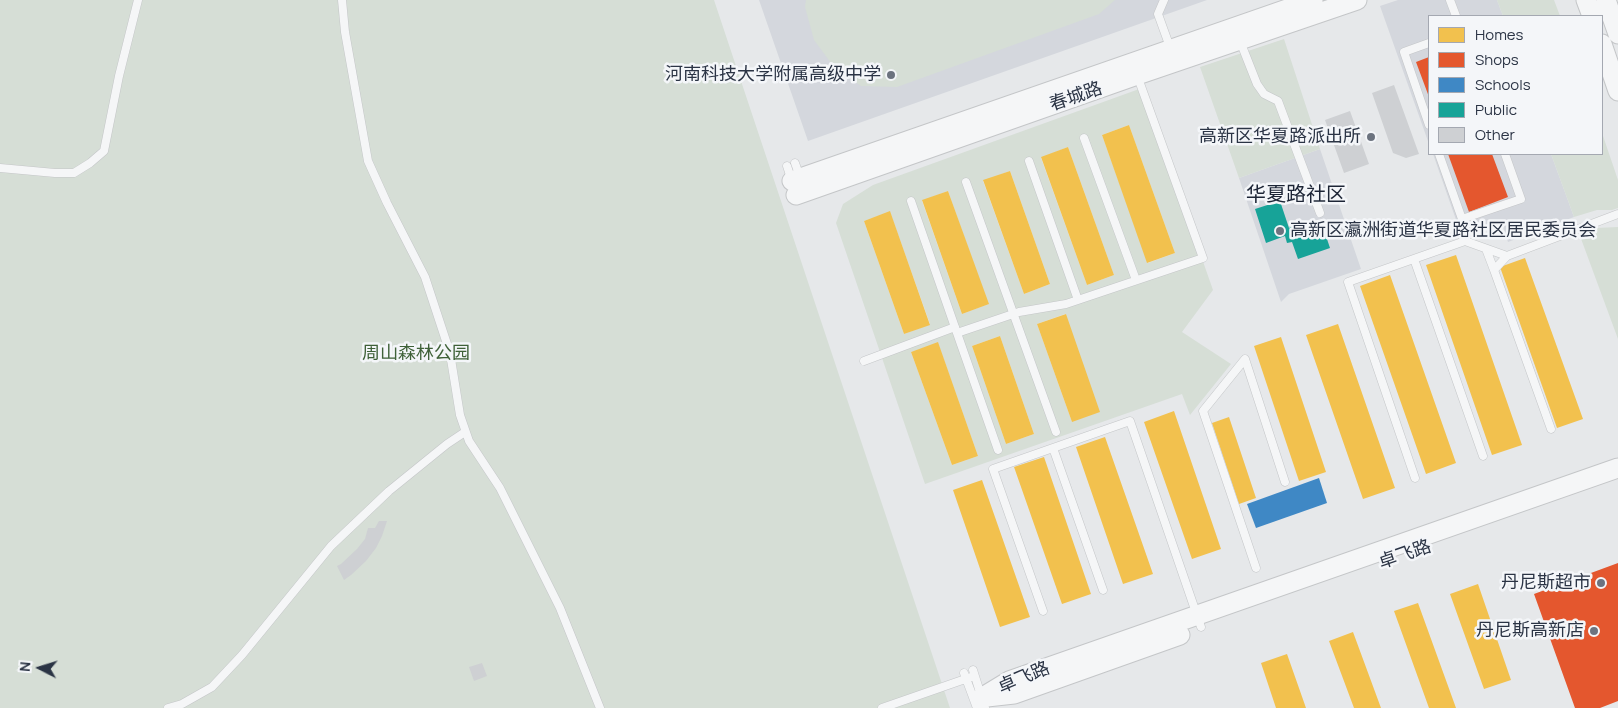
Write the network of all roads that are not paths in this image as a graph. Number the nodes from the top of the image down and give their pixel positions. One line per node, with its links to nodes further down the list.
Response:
1 (138, 0): 23 (lane)
2 (342, 0): 38 (lane)
3 (1164, 0): 14 (lane)
4 (1314, 0): 11 (street, 春城路)
5 (1357, 0): 11 (street, 春城路)
6 (1450, 0): 9 (lane)
7 (1586, 0): 10 (street)
8 (1606, 0): 12 (street)
9 (1456, 15)
10 (1592, 15)
11 (1238, 34): 14 (street, 春城路); 26 (lane)
12 (1618, 34)
13 (1428, 43): 18 (lane)
14 (1173, 56): 16 (street, 春城路); 16 (street, 春城路)
15 (1608, 62): 17 (street)
16 (1137, 75): 32 (lane)
17 (1618, 91)
18 (1428, 122)
19 (1084, 138): 32 (lane)
20 (1440, 155): 21 (lane)
21 (1505, 155)
22 (1029, 161): 33 (lane)
23 (0, 168)
24 (966, 182): 34 (lane)
25 (911, 201): 35 (lane)
26 (1320, 213)
27 (1618, 214): 29 (lane)
28 (1486, 249): 29 (lane); 30 (lane); 31 (lane)
29 (1507, 256): 31 (lane)
30 (1414, 259): 42 (lane); 44 (lane)
31 (1494, 270): 37 (lane)
32 (1136, 280): 33 (lane)
33 (1078, 300): 34 (lane)
34 (1014, 314): 35 (lane); 39 (lane)
35 (956, 330): 36 (lane); 41 (lane)
36 (864, 360)
37 (1551, 429)
38 (466, 432): 53 (lane); 55 (lane)
39 (1056, 432)
40 (1053, 448): 48 (lane); 49 (lane); 50 (lane)
41 (998, 450)
42 (1483, 456)
43 (1618, 468): 50 (street, 卓飞路)
44 (1415, 478)
45 (1618, 480): 50 (street, 卓飞路)
46 (1285, 482): 47 (lane)
47 (1256, 568)
48 (1103, 590)
49 (1043, 611)
50 (1199, 621): 52 (street, 卓飞路)
51 (969, 674): 52 (lane); 52 (lane); 56 (lane)
52 (981, 704)
53 (182, 706): 54 (lane)
54 (168, 708)
55 (600, 708)
56 (882, 708)

